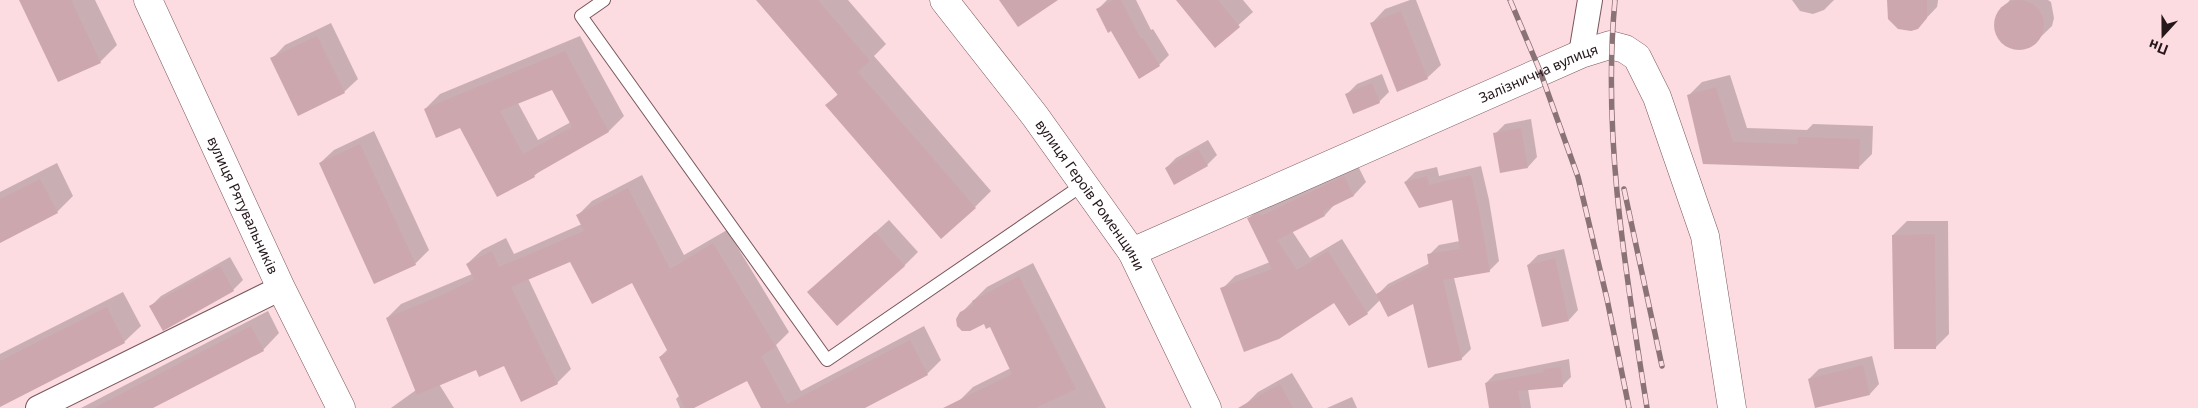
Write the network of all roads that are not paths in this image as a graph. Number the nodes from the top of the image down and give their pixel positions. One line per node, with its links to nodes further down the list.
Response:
1 (148, 0): 8 (street, вулиця Рятувальників)
2 (604, 0): 6 (lane)
3 (944, 0): 6 (street, вулиця Героїв Роменщини)
4 (1590, 0): 5 (street)
5 (1581, 54): 7 (street, Залізнична вулиця); 12 (street, Залізнична вулиця)
6 (1084, 184): 7 (street, вулиця Героїв Роменщини)
7 (1132, 252): 11 (street, вулиця Героїв Роменщини)
8 (281, 288): 9 (street); 10 (street, вулиця Рятувальників)
9 (38, 408)
10 (341, 408)
11 (1207, 408)
12 (1732, 408)

